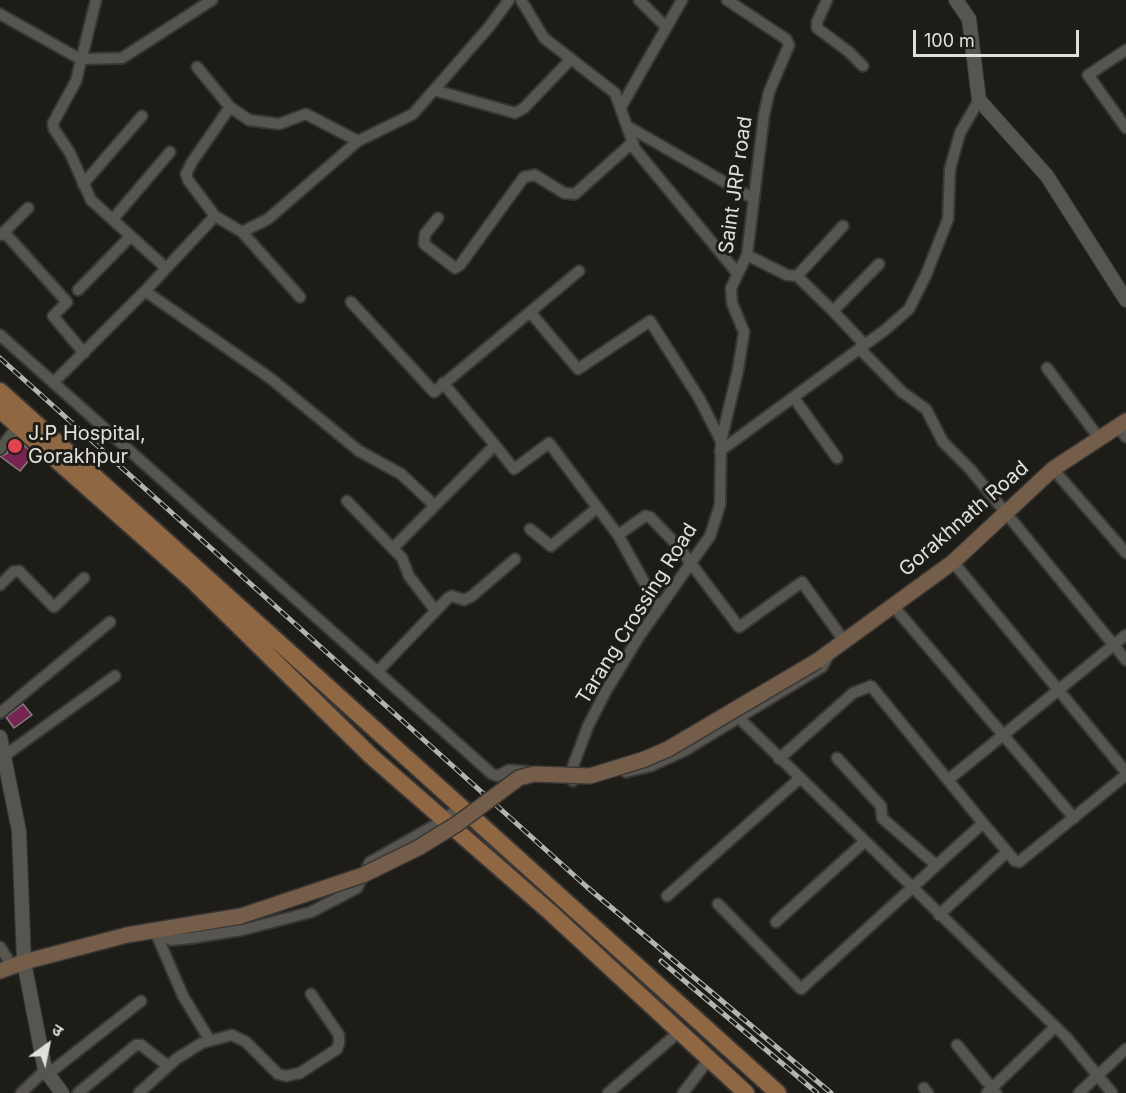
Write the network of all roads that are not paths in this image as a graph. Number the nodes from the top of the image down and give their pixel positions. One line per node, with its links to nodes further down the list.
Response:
1 (96, 0): 13 (street)
2 (212, 0): 13 (street)
3 (509, 0): 17 (street)
4 (521, 0): 14 (street)
5 (639, 0): 11 (street)
6 (682, 0): 11 (street)
7 (727, 0): 28 (street, Saint JRP road)
8 (827, 0): 15 (street)
9 (956, 0): 18 (street)
10 (0, 14): 13 (street)
11 (666, 27): 20 (street)
12 (1126, 50): 23 (street)
13 (80, 59): 27 (street)
14 (571, 59): 17 (street); 20 (street)
15 (863, 66)
16 (197, 67): 19 (street)
17 (434, 90): 24 (street)
18 (980, 100): 46 (street); 51 (street)
19 (230, 107): 24 (street); 30 (street)
20 (621, 107): 22 (street)
21 (142, 116): 27 (street)
22 (627, 126): 25 (street); 28 (street)
23 (1126, 128)
24 (358, 141): 34 (street)
25 (633, 142): 31 (street); 41 (street)
26 (170, 152): 32 (street)
27 (82, 184): 32 (street)
28 (754, 199): 37 (street, Saint JRP road)
29 (28, 208): 35 (street)
30 (215, 216): 34 (street); 39 (street)
31 (438, 218)
32 (112, 219): 36 (street)
33 (843, 226): 42 (street)
34 (242, 232): 45 (street)
35 (2, 234): 52 (street)
36 (131, 236): 39 (street); 43 (street)
37 (747, 255): 41 (street, Saint JRP road); 42 (street)
38 (879, 264): 49 (street)
39 (166, 268): 44 (street)
40 (579, 271): 48 (street)
41 (738, 274): 63 (street, Saint JRP road)
42 (797, 276): 49 (street)
43 (78, 290)
44 (145, 291): 52 (street); 68 (street)
45 (300, 297)
46 (1126, 300)
47 (351, 303): 55 (street)
48 (530, 312): 55 (street); 63 (street)
49 (833, 312): 51 (street)
50 (0, 335): 54 (street)
51 (862, 347): 57 (street); 70 (street)
52 (84, 353): 54 (street)
53 (1047, 368): 61 (street)
54 (53, 383): 89 (street)
55 (444, 384): 62 (street)
56 (0, 391): 59 (main road)
57 (794, 398): 63 (street); 65 (street)
58 (0, 410): 59 (main road)
59 (22, 421): 64 (street); 103 (main road); 105 (main road)
60 (1123, 428): 61 (main road, Gorakhnath Road)
61 (1099, 438): 66 (main road, Gorakhnath Road)
62 (495, 445): 68 (street); 69 (street)
63 (720, 446): 77 (street, Tarang Crossing Road)
64 (0, 449)
65 (837, 458)
66 (1053, 469): 70 (main road, Gorakhnath Road); 74 (street)
67 (347, 501): 73 (street)
68 (434, 504): 73 (street)
69 (597, 508): 71 (street); 72 (street)
70 (1005, 512): 76 (main road, Gorakhnath Road); 86 (street)
71 (530, 529)
72 (618, 535): 77 (street); 81 (street)
73 (393, 548): 82 (street)
74 (1126, 553)
75 (515, 559): 82 (street)
76 (953, 562): 80 (main road, Gorakhnath Road); 91 (street)
77 (692, 564): 81 (street, Tarang Crossing Road); 85 (street)
78 (84, 578): 79 (street)
79 (0, 585)
80 (894, 606): 85 (main road, Gorakhnath Road); 94 (street)
81 (659, 609): 102 (street, Tarang Crossing Road)
82 (435, 610): 89 (street)
83 (110, 622): 92 (street)
84 (1126, 635): 86 (street)
85 (844, 642): 87 (main road, Gorakhnath Road)
86 (1113, 645): 88 (street); 91 (street)
87 (831, 651): 93 (street); 115 (main road, Gorakhnath Road, bridge)
88 (1126, 660)
89 (378, 672): 102 (street)
90 (115, 676): 98 (street)
91 (1058, 690): 94 (street); 99 (street)
92 (0, 713)
93 (739, 718): 97 (street); 102 (street)
94 (1004, 735): 101 (street); 104 (street)
95 (0, 737): 98 (street)
96 (837, 758): 109 (street)
97 (778, 759): 100 (street); 101 (street)
98 (3, 766): 117 (street)
99 (1126, 774): 104 (street)
100 (799, 779): 107 (street); 111 (street)
101 (948, 780): 106 (street)
102 (573, 782)
103 (460, 807): 105 (street); 137 (main road)
104 (1074, 818): 108 (street)
105 (444, 820): 115 (street); 121 (main road)
106 (983, 823): 108 (street); 109 (street)
107 (864, 842): 110 (street); 114 (street)
108 (1007, 852): 113 (street)
109 (936, 865): 110 (street)
110 (912, 888): 112 (street); 113 (street)
111 (668, 896)
112 (718, 904)
113 (939, 915): 120 (street)
114 (776, 922)
115 (163, 929): 117 (main road, Gorakhnath Road); 122 (street)
116 (0, 947): 117 (street)
117 (12, 966): 127 (street)
118 (311, 994): 122 (street)
119 (141, 1001): 127 (street)
120 (1055, 1027): 128 (street); 129 (street)
121 (679, 1032): 125 (main road); 134 (street)
122 (210, 1039): 126 (street)
123 (957, 1045): 129 (street)
124 (1126, 1049): 128 (street)
125 (709, 1059): 135 (street); 136 (main road)
126 (168, 1066): 132 (street); 133 (street)
127 (47, 1072): 130 (street); 131 (street)
128 (1099, 1076): 138 (street); 139 (street)
129 (992, 1092)
130 (21, 1093)
131 (62, 1093)
132 (78, 1093)
133 (139, 1093)
134 (608, 1093)
135 (683, 1093)
136 (746, 1093)
137 (778, 1093)
138 (1079, 1093)
139 (1112, 1093)

